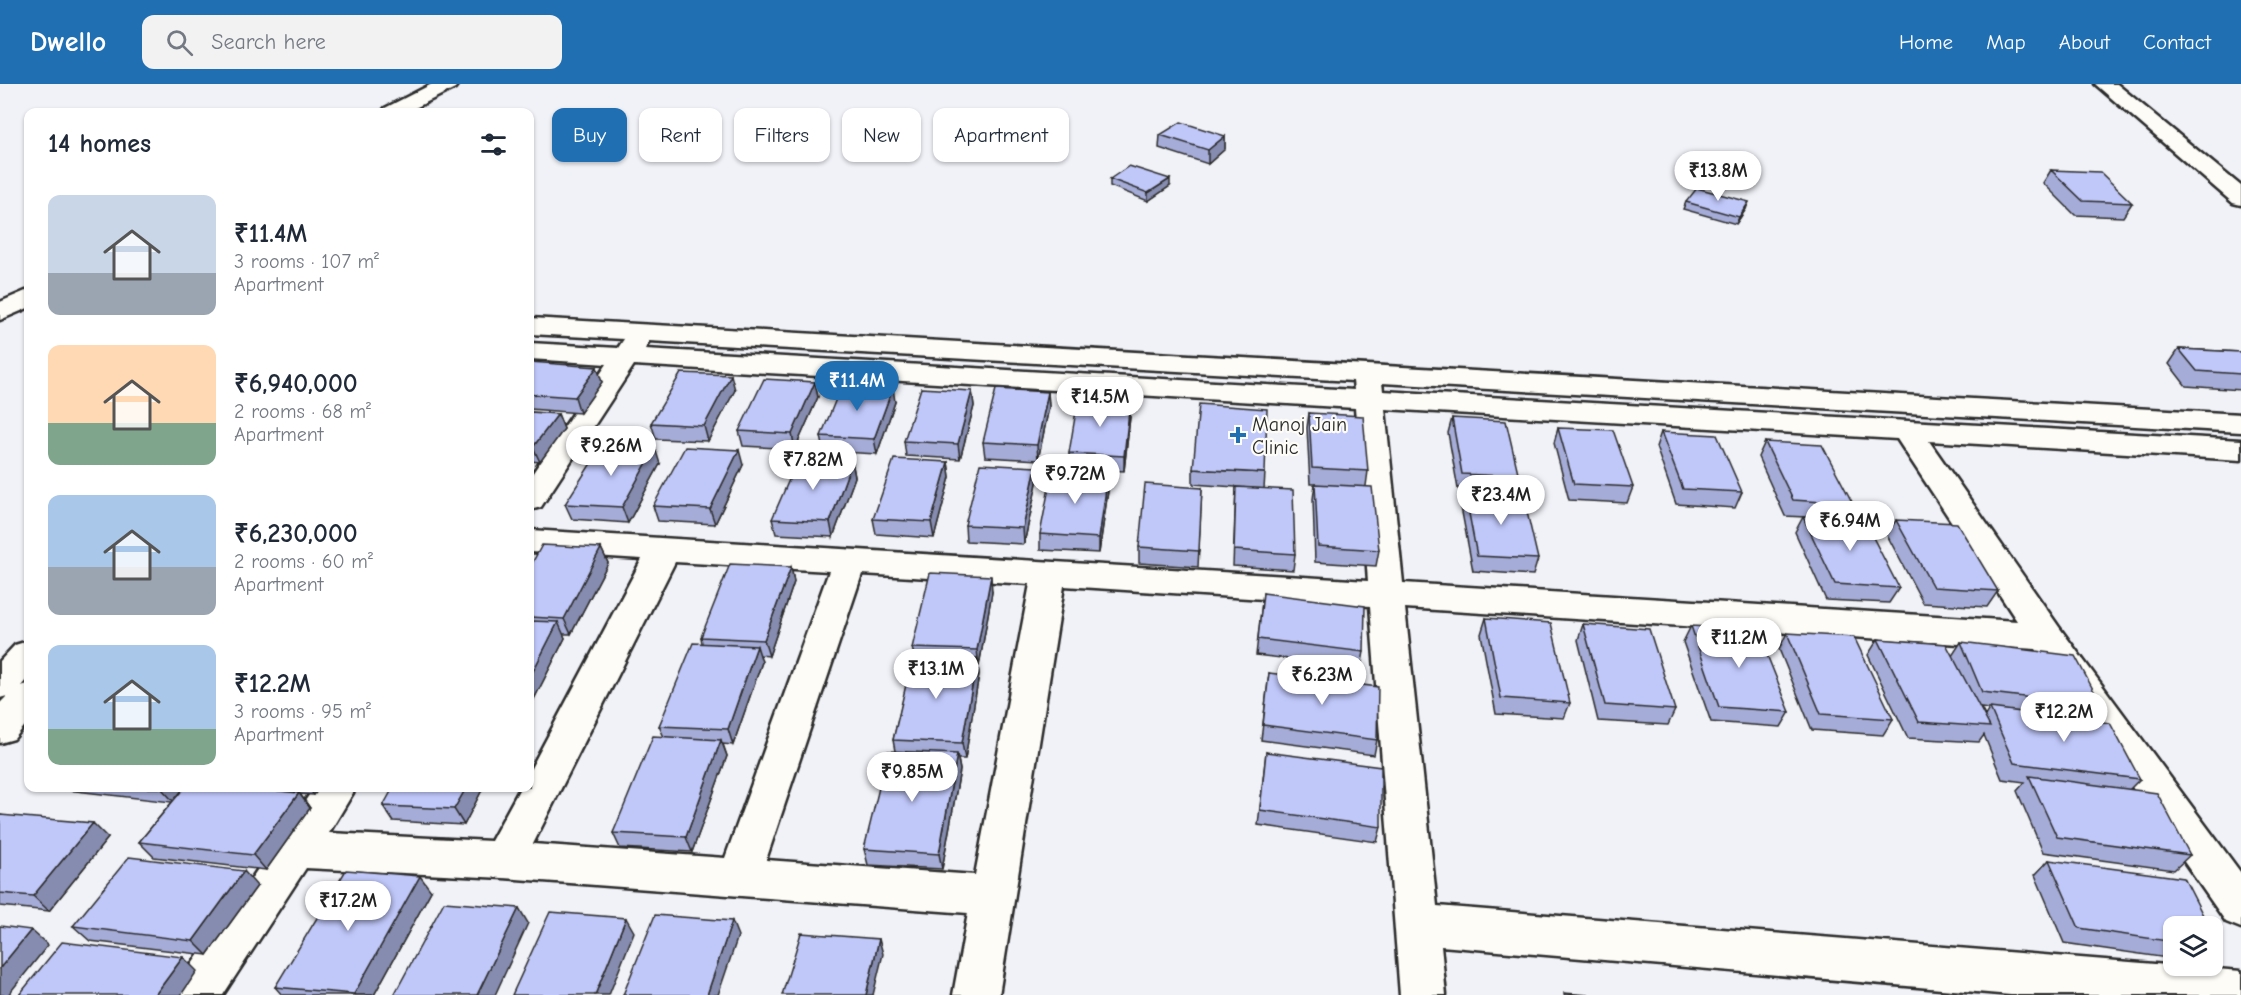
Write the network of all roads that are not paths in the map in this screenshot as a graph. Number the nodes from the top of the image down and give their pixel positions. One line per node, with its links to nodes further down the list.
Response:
1 (448, 84): 4 (street)
2 (2105, 84): 6 (street)
3 (2128, 84): 5 (street)
4 (400, 108)
5 (2241, 177)
6 (2241, 198)
7 (24, 300): 8 (street)
8 (0, 312)
9 (0, 321): 10 (street)
10 (24, 323)
11 (534, 326): 12 (street)
12 (642, 333): 14 (street); 15 (street)
13 (534, 351): 14 (street)
14 (626, 357): 15 (street); 21 (street)
15 (1367, 387): 16 (street); 18 (street); 26 (street)
16 (2081, 414): 17 (street); 19 (street)
17 (2241, 423)
18 (1906, 430): 19 (street); 27 (street)
19 (2100, 442): 20 (street)
20 (2241, 450)
21 (534, 494)
22 (534, 541): 23 (street)
23 (664, 548): 24 (street); 34 (street)
24 (850, 560): 25 (street); 35 (street)
25 (1049, 573): 26 (street); 36 (street)
26 (1386, 596): 27 (street); 38 (street)
27 (2046, 636): 37 (street)
28 (24, 659): 29 (street)
29 (0, 684)
30 (24, 702): 31 (street)
31 (0, 728)
32 (333, 792): 33 (street)
33 (295, 849): 34 (street); 40 (street)
34 (503, 860): 35 (street)
35 (739, 877): 36 (street)
36 (994, 896): 41 (street)
37 (2241, 908)
38 (1416, 924): 39 (street); 42 (street)
39 (2241, 993)
40 (197, 995)
41 (976, 995)
42 (1423, 995)

